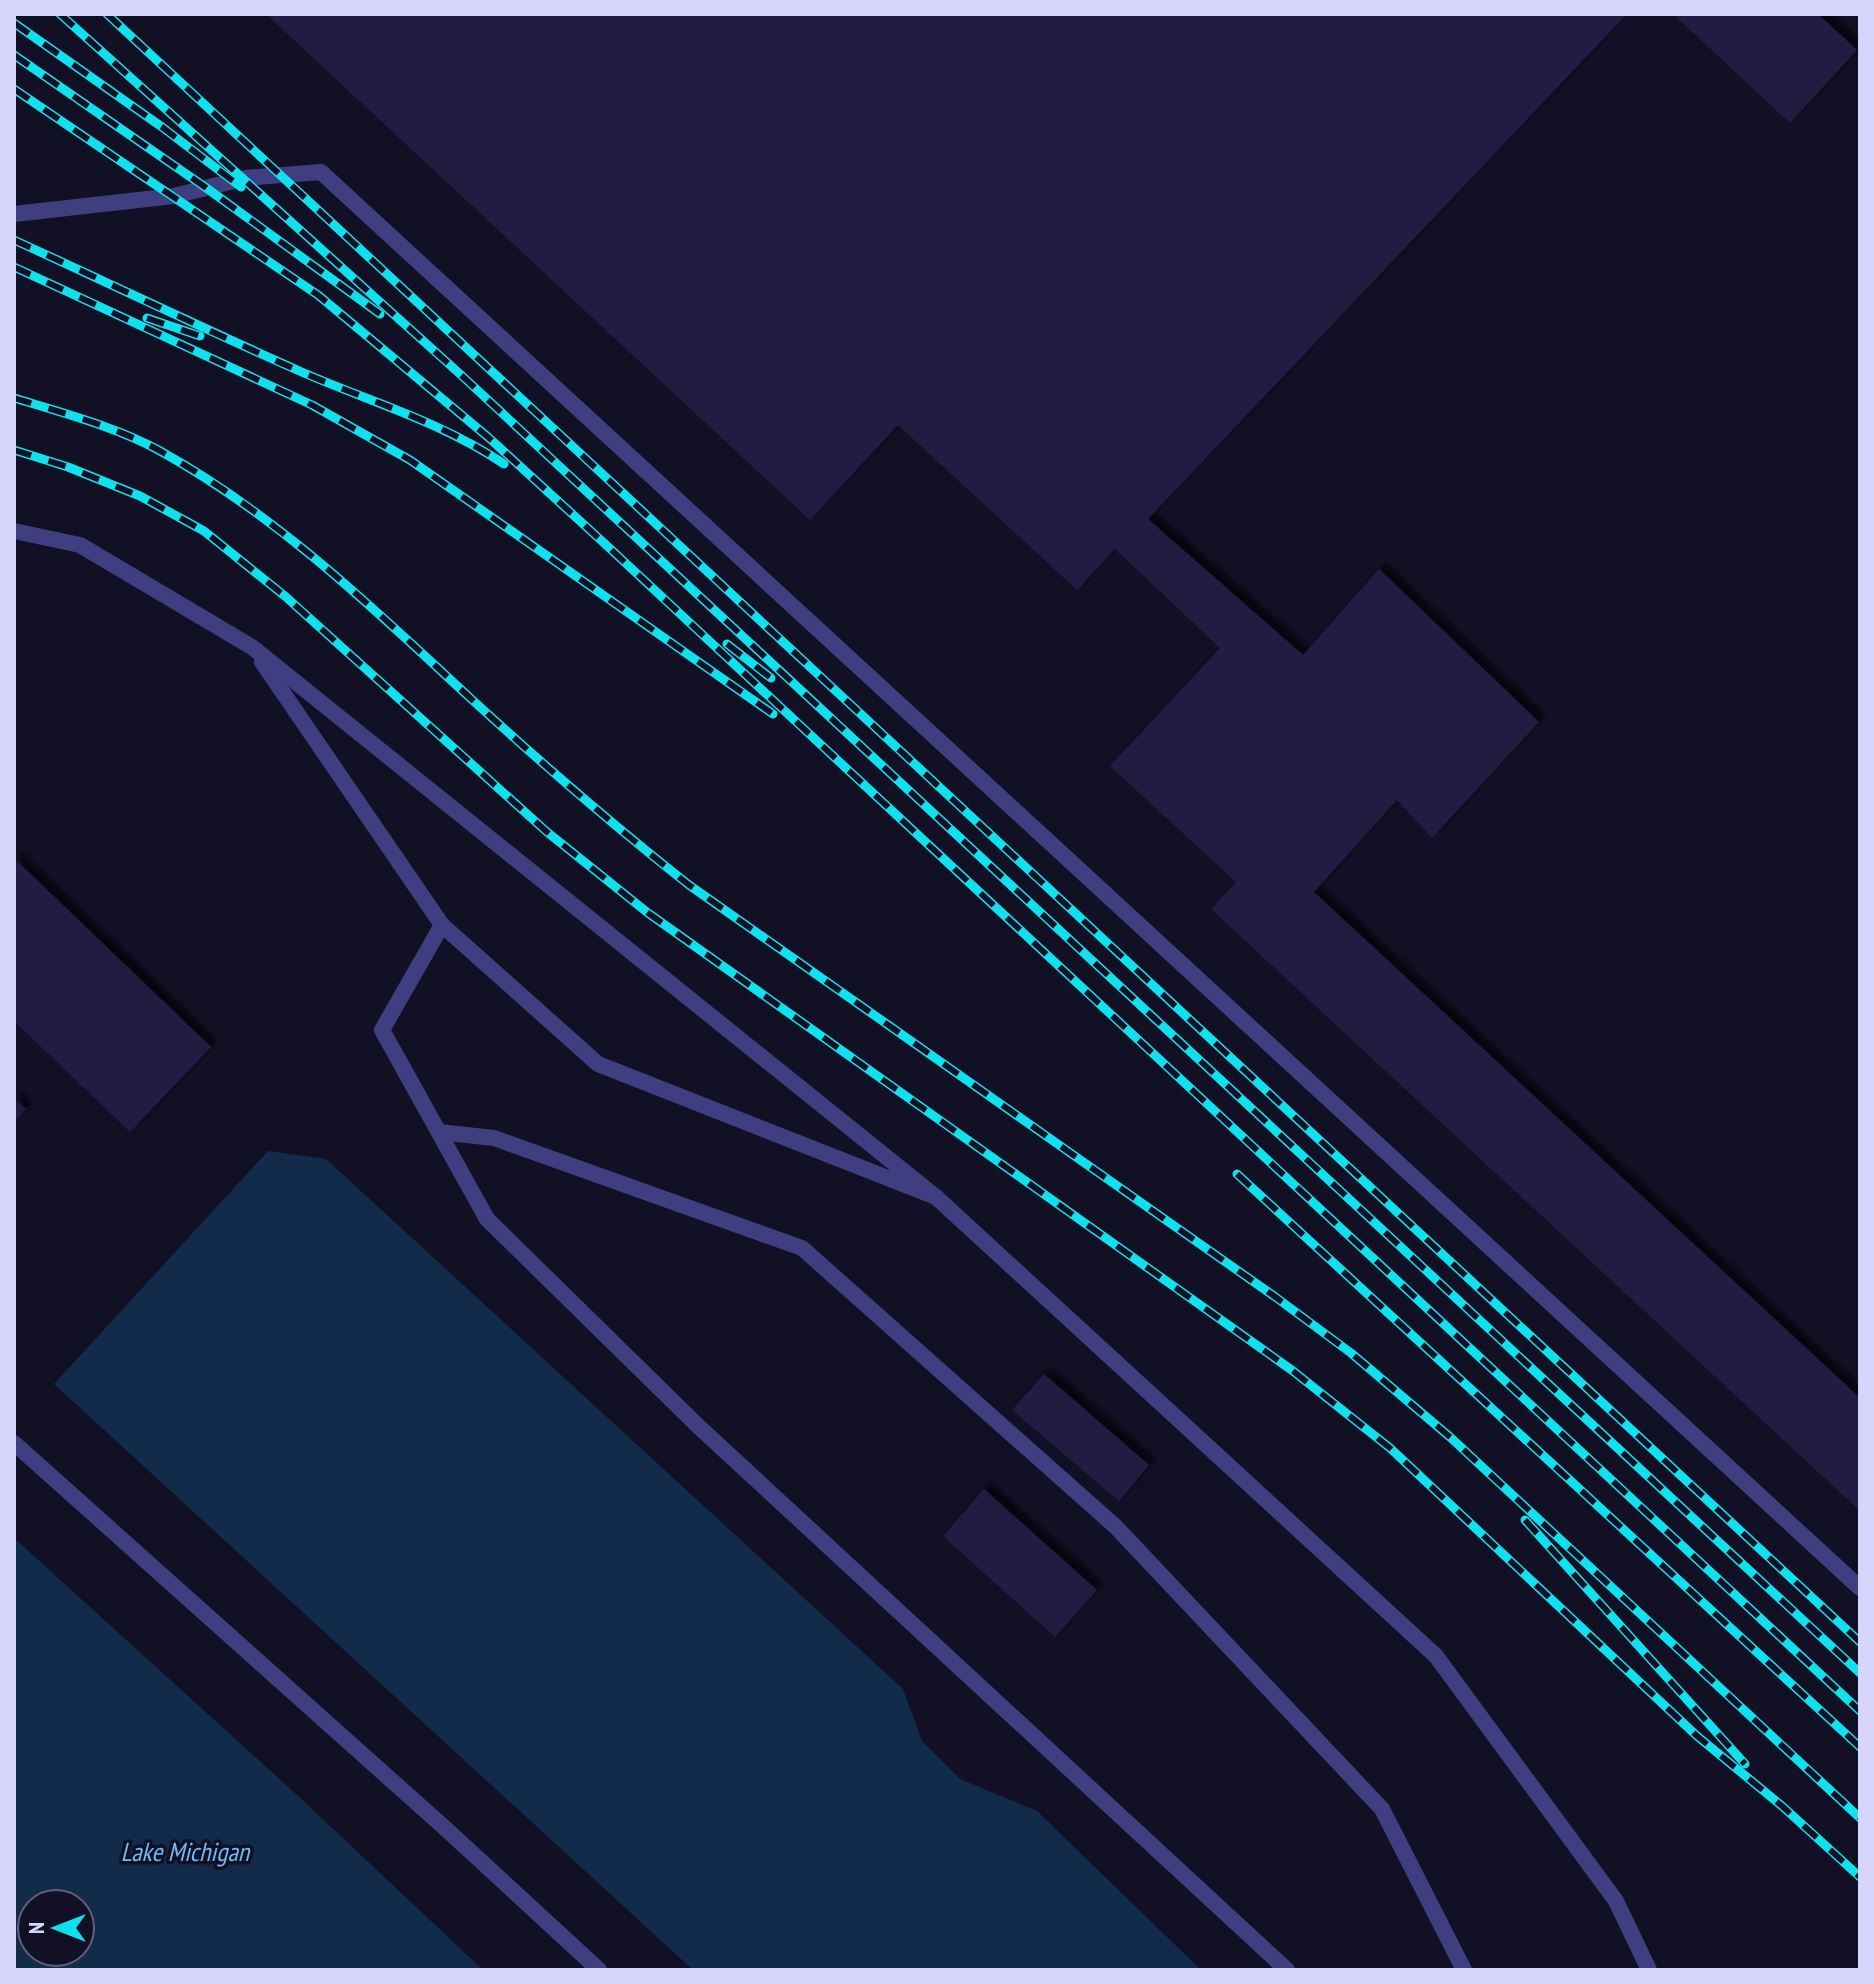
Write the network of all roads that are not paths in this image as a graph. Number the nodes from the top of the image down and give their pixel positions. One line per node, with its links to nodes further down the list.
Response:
1 (14, 214): 8 (lane)
2 (14, 531): 3 (lane)
3 (252, 647): 4 (lane); 6 (lane)
4 (442, 925): 5 (lane); 6 (lane)
5 (439, 1132): 10 (lane); 11 (lane)
6 (936, 1197): 12 (lane)
7 (14, 1443): 9 (lane)
8 (1860, 1588)
9 (599, 1970)
10 (1287, 1970)
11 (1464, 1970)
12 (1649, 1970)

